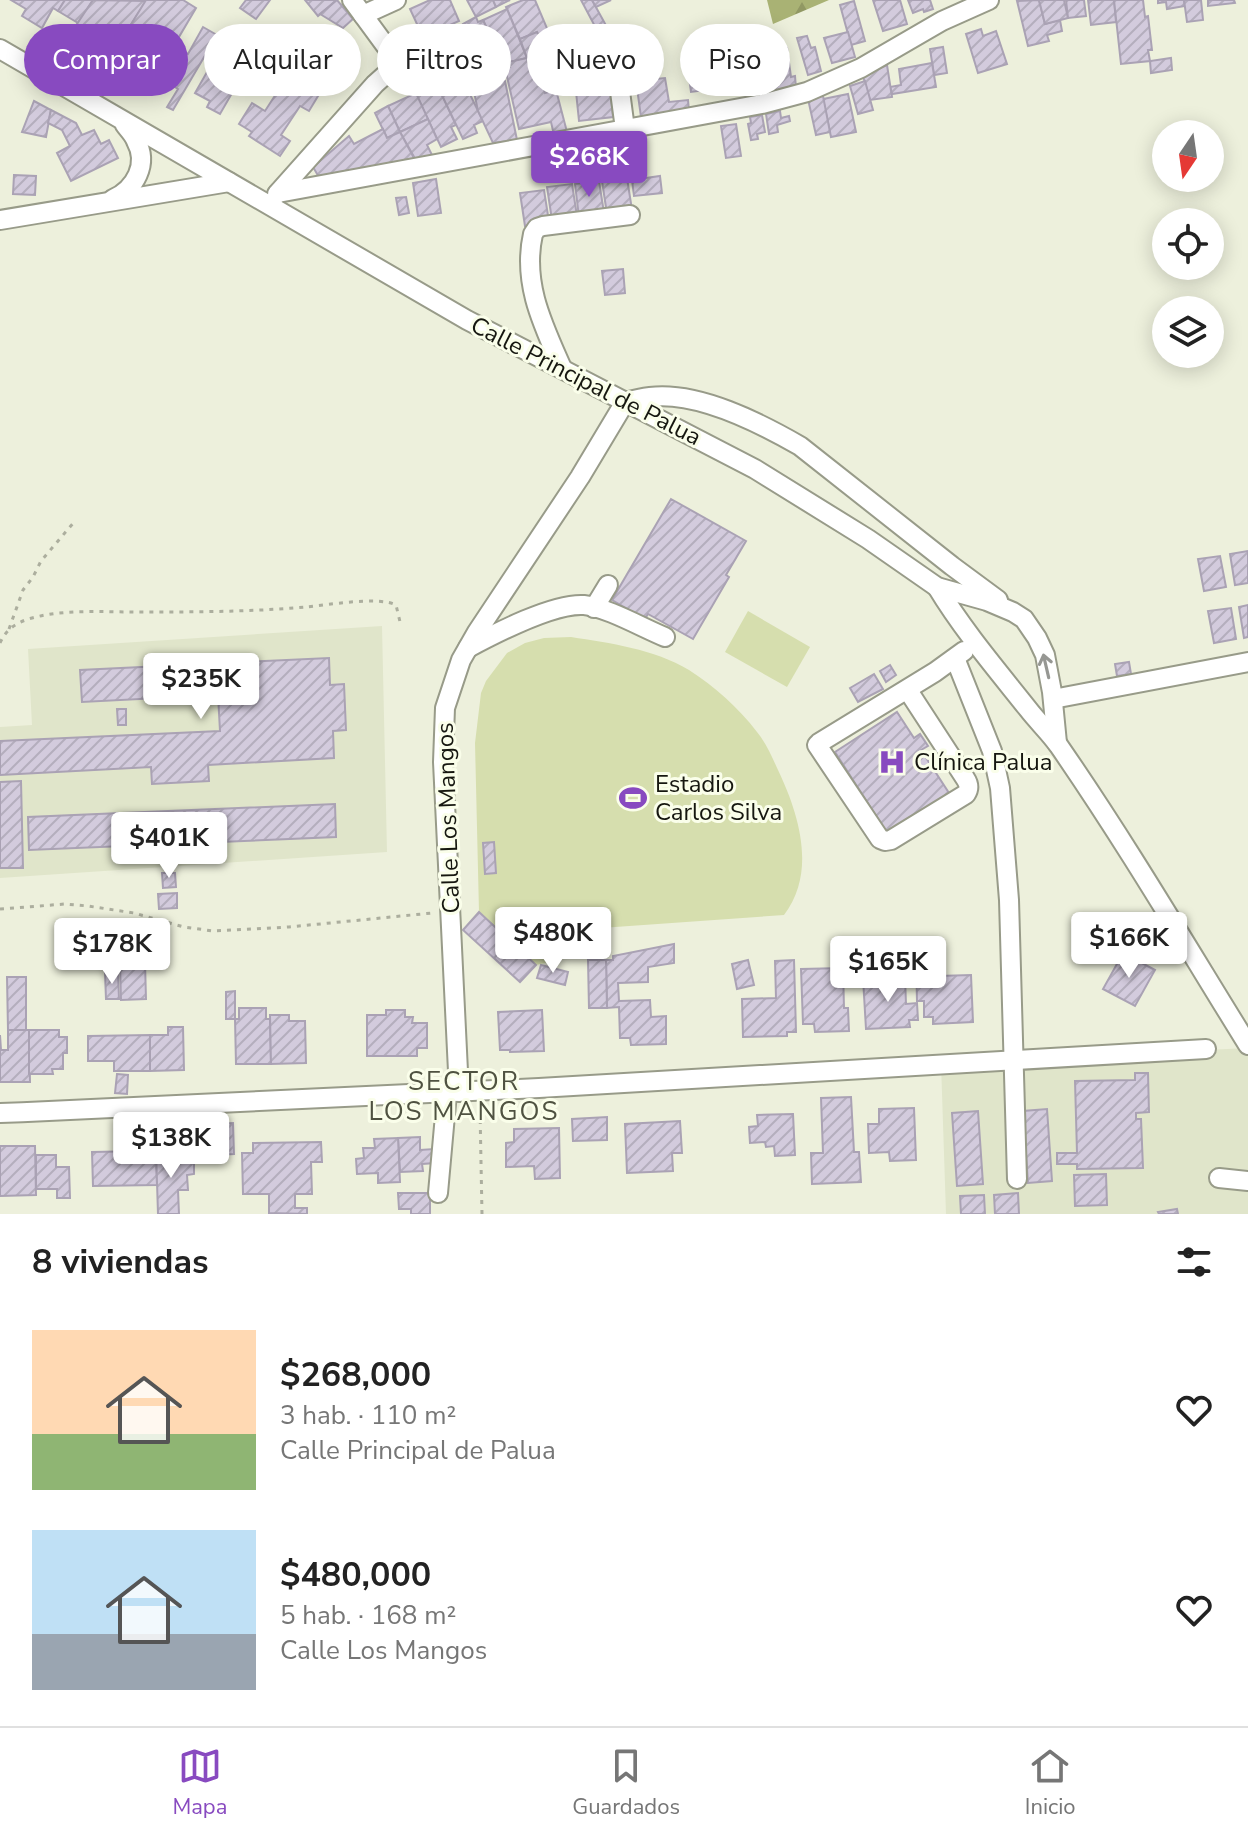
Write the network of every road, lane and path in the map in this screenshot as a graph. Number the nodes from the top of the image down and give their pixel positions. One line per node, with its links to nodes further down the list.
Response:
1 (396, 0): 3 (street)
2 (989, 0): 9 (street)
3 (357, 8): 4 (street)
4 (377, 35)
5 (0, 49): 8 (street, Calle Principal de Palua)
6 (377, 82): 11 (street)
7 (621, 96): 9 (street)
8 (121, 120): 10 (street, Calle Principal de Palua); 12 (street)
9 (625, 129): 11 (street)
10 (229, 182): 11 (street, Calle Principal de Palua); 12 (street)
11 (273, 199): 15 (street, Calle Principal de Palua)
12 (104, 202): 14 (street)
13 (630, 215): 15 (street)
14 (0, 220)
15 (562, 368): 16 (street, Calle Principal de Palua)
16 (625, 402): 19 (street, Calle Principal de Palua); 21 (street); 27 (street, Calle Los Mangos)
17 (75, 521): 23 (path)
18 (608, 585): 20 (street)
19 (937, 587): 21 (street, Calle Principal de Palua); 26 (street, Calle Principal de Palua)
20 (594, 608): 24 (street); 27 (street)
21 (1024, 619): 31 (street, Calle Principal de Palua, one-way to 21)
22 (401, 626): 23 (path)
23 (9, 629): 25 (path)
24 (665, 637)
25 (0, 643)
26 (976, 643): 28 (street); 32 (street, Calle Principal de Palua)
27 (468, 648): 34 (street, Calle Los Mangos)
28 (955, 658): 30 (street); 37 (street)
29 (1248, 662): 31 (street)
30 (907, 689): 30 (street)
31 (1053, 699): 32 (street, Calle Principal de Palua)
32 (1057, 743): 35 (street, Calle Principal de Palua)
33 (0, 909): 34 (path)
34 (450, 911): 39 (street, Calle Los Mangos)
35 (1248, 1045)
36 (1206, 1049): 37 (street)
37 (1013, 1059): 38 (street); 42 (street)
38 (480, 1091): 39 (street); 45 (path)
39 (453, 1092): 40 (street); 44 (street, Calle Los Mangos)
40 (0, 1113)
41 (1219, 1178): 43 (street)
42 (1017, 1179)
43 (1248, 1181)
44 (438, 1193)
45 (482, 1214)

